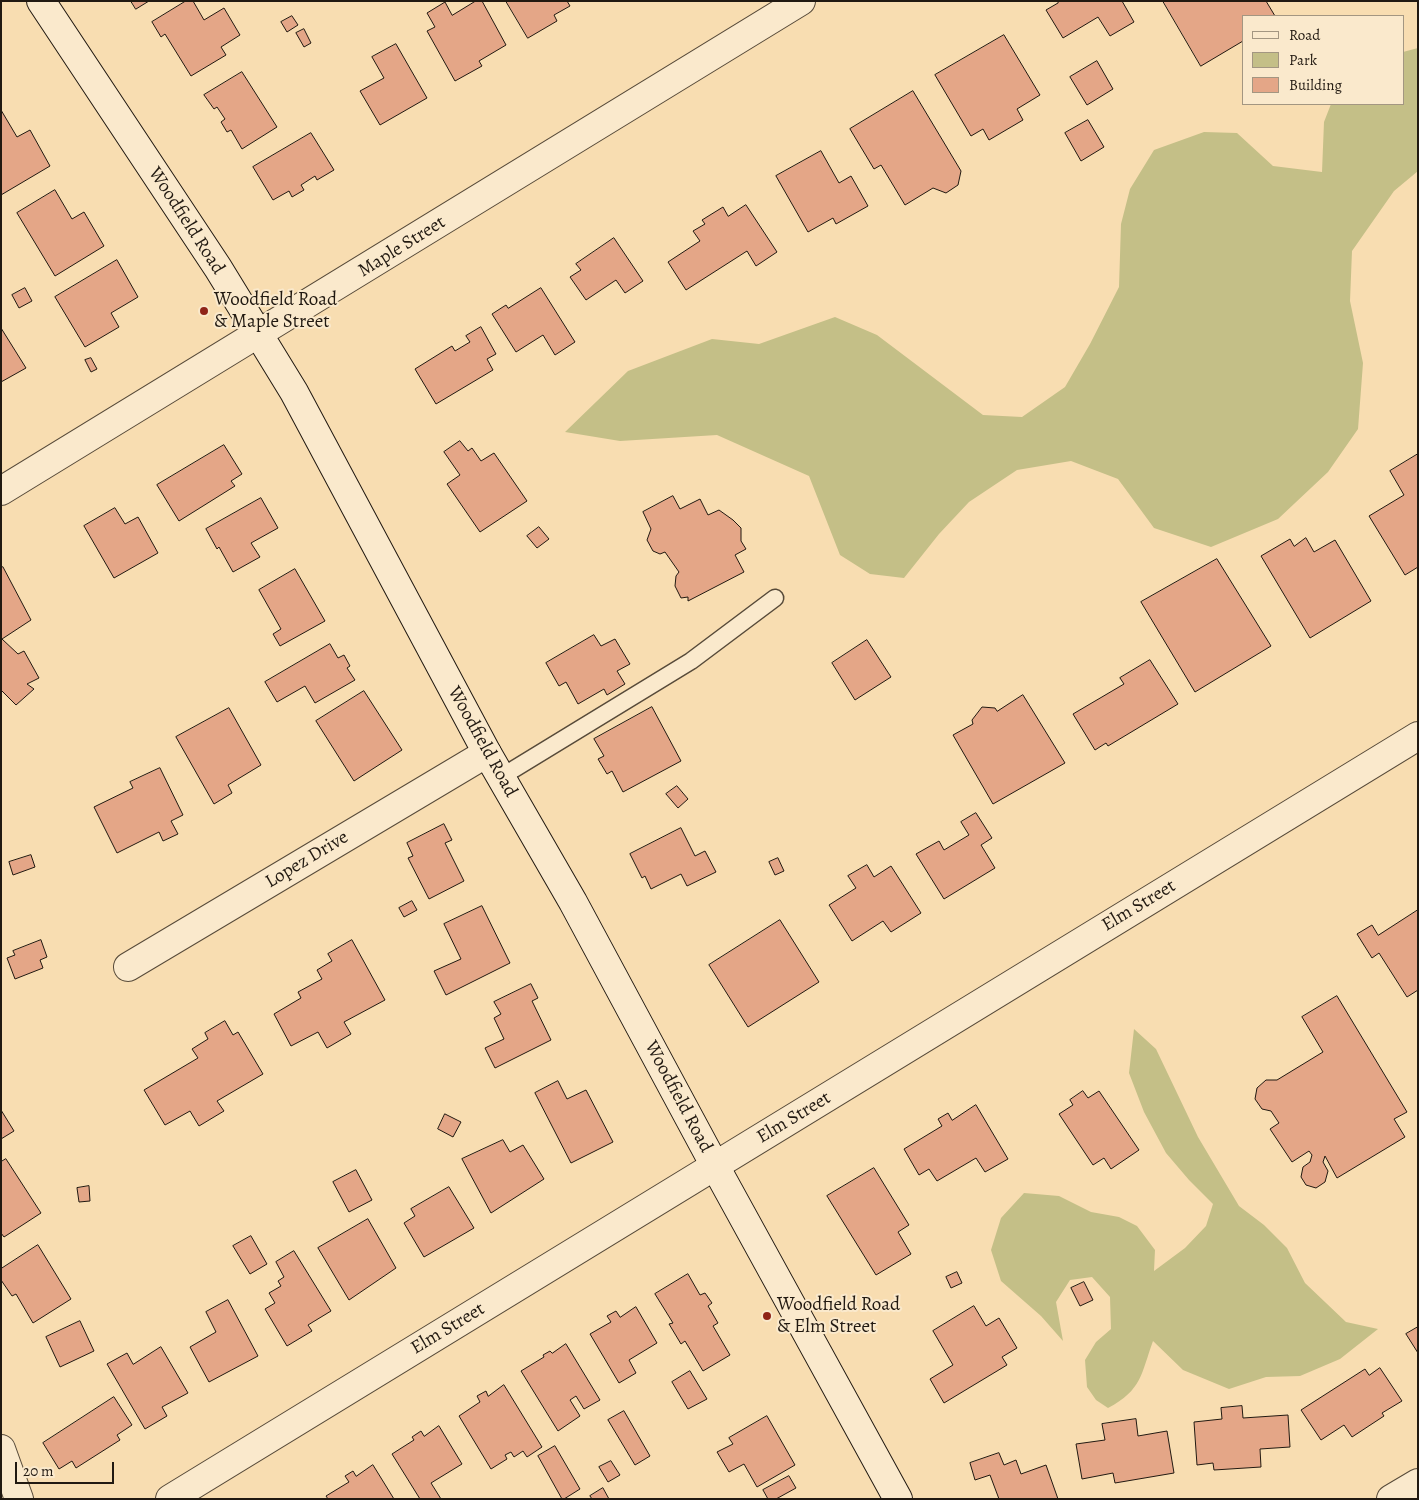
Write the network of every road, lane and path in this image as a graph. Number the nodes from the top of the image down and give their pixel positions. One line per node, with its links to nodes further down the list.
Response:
1 (41, 1): 3 (street, Woodfield Road)
2 (802, 1): 3 (street, Maple Street)
3 (259, 334): 4 (street, Maple Street); 7 (street, Woodfield Road)
4 (1, 491)
5 (776, 598): 8 (lane)
6 (1418, 736): 10 (street, Elm Street)
7 (487, 752): 8 (street, Woodfield Road); 9 (street, Lopez Drive)
8 (501, 777): 10 (street, Woodfield Road)
9 (128, 967)
10 (714, 1166): 14 (street, Elm Street); 15 (street, Woodfield Road)
11 (1, 1449): 13 (street)
12 (1418, 1483): 16 (street)
13 (19, 1499)
14 (170, 1499)
15 (898, 1499)
16 (1391, 1499)

